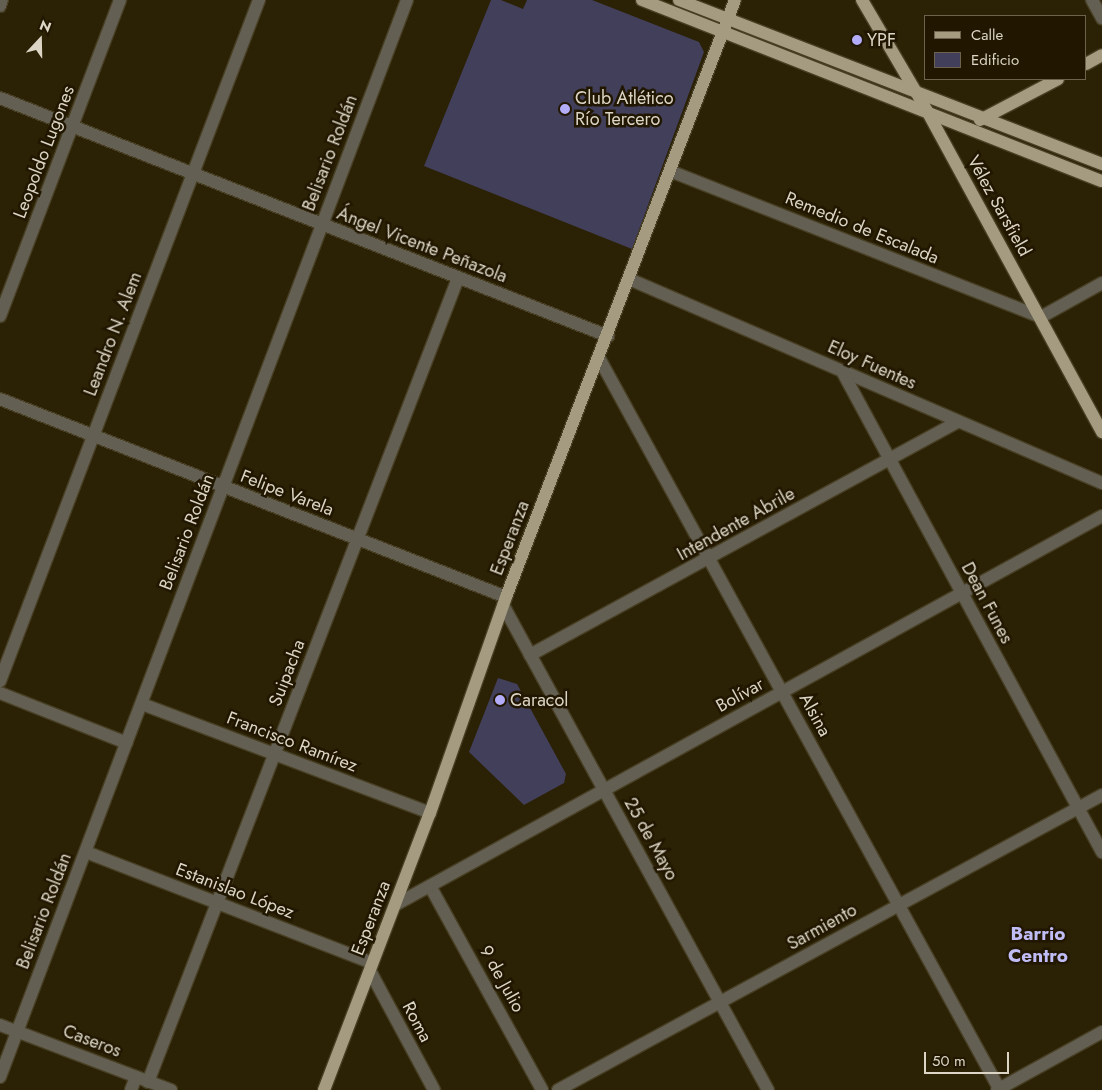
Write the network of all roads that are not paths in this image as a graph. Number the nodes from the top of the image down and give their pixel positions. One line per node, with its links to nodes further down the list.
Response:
1 (2, 0): 10 (street)
2 (120, 0): 21 (street, Leopoldo Lugones)
3 (260, 0): 25 (street, Leandro N. Alem)
4 (407, 0): 27 (street, Belisario Roldán)
5 (642, 0): 13 (main road)
6 (679, 0): 12 (main road)
7 (734, 0): 12 (main road, Esperanza)
8 (862, 0): 17 (main road, Vélez Sarsfield)
9 (1092, 0): 11 (street)
10 (0, 6)
11 (1102, 18)
12 (727, 19): 13 (main road, Esperanza); 17 (main road)
13 (722, 32): 19 (main road); 24 (main road, Esperanza)
14 (1102, 55): 15 (main road)
15 (1087, 63)
16 (1056, 80): 20 (main road)
17 (915, 91): 19 (main road, Vélez Sarsfield); 20 (main road)
18 (0, 98): 21 (street, Ángel Vicente Peñazola)
19 (928, 111): 22 (main road); 32 (main road, Vélez Sarsfield)
20 (984, 118): 22 (main road); 23 (main road)
21 (72, 126): 25 (street, Ángel Vicente Peñazola); 31 (street, Leopoldo Lugones)
22 (967, 127): 26 (main road)
23 (1102, 164)
24 (670, 171): 29 (main road, Esperanza); 32 (street, Remedio de Escalada)
25 (193, 174): 27 (street, Ángel Vicente Peñazola); 39 (street, Leandro N. Alem)
26 (1102, 181)
27 (322, 224): 28 (street, Ángel Vicente Peñazola); 42 (street, Belisario Roldán)
28 (458, 278): 33 (street, Ángel Vicente Peñazola); 44 (street, Suipacha)
29 (629, 279): 33 (main road, Esperanza); 35 (street, Eloy Fuentes)
30 (1102, 283): 32 (street)
31 (0, 316)
32 (1041, 317): 38 (main road, Vélez Sarsfield)
33 (608, 336): 34 (main road, Esperanza)
34 (599, 358): 45 (street, Alsina); 47 (main road, Esperanza)
35 (842, 371): 37 (street, Eloy Fuentes); 40 (street, Dean Funes)
36 (0, 399): 39 (street, Felipe Varela)
37 (957, 422): 40 (street, Intendente Abrile); 41 (street, Eloy Fuentes)
38 (1102, 432)
39 (94, 436): 42 (street, Felipe Varela); 49 (street, Leandro N. Alem)
40 (890, 459): 45 (street, Intendente Abrile); 46 (street, Dean Funes)
41 (1102, 483)
42 (223, 486): 44 (street, Felipe Varela); 52 (street, Belisario Roldán)
43 (1102, 516): 46 (street, Bolívar)
44 (357, 539): 47 (street, Felipe Varela); 54 (street, Suipacha)
45 (709, 559): 48 (street, Intendente Abrile); 50 (street, Alsina)
46 (962, 593): 50 (street, Bolívar); 57 (street, Dean Funes)
47 (504, 601): 48 (street, 25 de Mayo); 58 (main road, Esperanza)
48 (530, 655): 55 (street, 25 de Mayo)
49 (0, 682)
50 (782, 692): 55 (street, Bolívar); 64 (street, Alsina)
51 (0, 693): 53 (street)
52 (142, 704): 53 (street, Belisario Roldán); 54 (street, Francisco Ramírez)
53 (127, 742): 59 (street, Belisario Roldán)
54 (274, 754): 58 (street, Francisco Ramírez); 62 (street, Suipacha)
55 (604, 790): 61 (street, Bolívar); 66 (street, 25 de Mayo)
56 (1102, 794): 57 (street, Sarmiento)
57 (1078, 808): 60 (street, Dean Funes); 64 (street, Sarmiento)
58 (430, 813): 63 (main road, Esperanza)
59 (86, 852): 62 (street, Estanislao López); 68 (street, Belisario Roldán)
60 (1102, 852)
61 (430, 886): 63 (street, Bolívar); 77 (street, 9 de Julio)
62 (217, 903): 65 (street, Estanislao López); 72 (street, Suipacha)
63 (395, 905): 65 (main road, Esperanza)
64 (899, 905): 66 (street, Sarmiento); 80 (street, Alsina)
65 (371, 967): 75 (main road, Esperanza); 76 (street, Roma)
66 (720, 1002): 78 (street, Sarmiento); 79 (street, 25 de Mayo)
67 (0, 1025): 68 (street, Caseros)
68 (17, 1031): 70 (street, Belisario Roldán); 71 (street, Caseros)
69 (1102, 1032): 80 (street)
70 (0, 1077)
71 (136, 1077): 72 (street, Caseros); 73 (street)
72 (148, 1082): 74 (street, Caseros)
73 (131, 1090)
74 (170, 1090)
75 (324, 1090)
76 (434, 1090)
77 (542, 1090)
78 (558, 1090)
79 (768, 1090)
80 (999, 1090)

